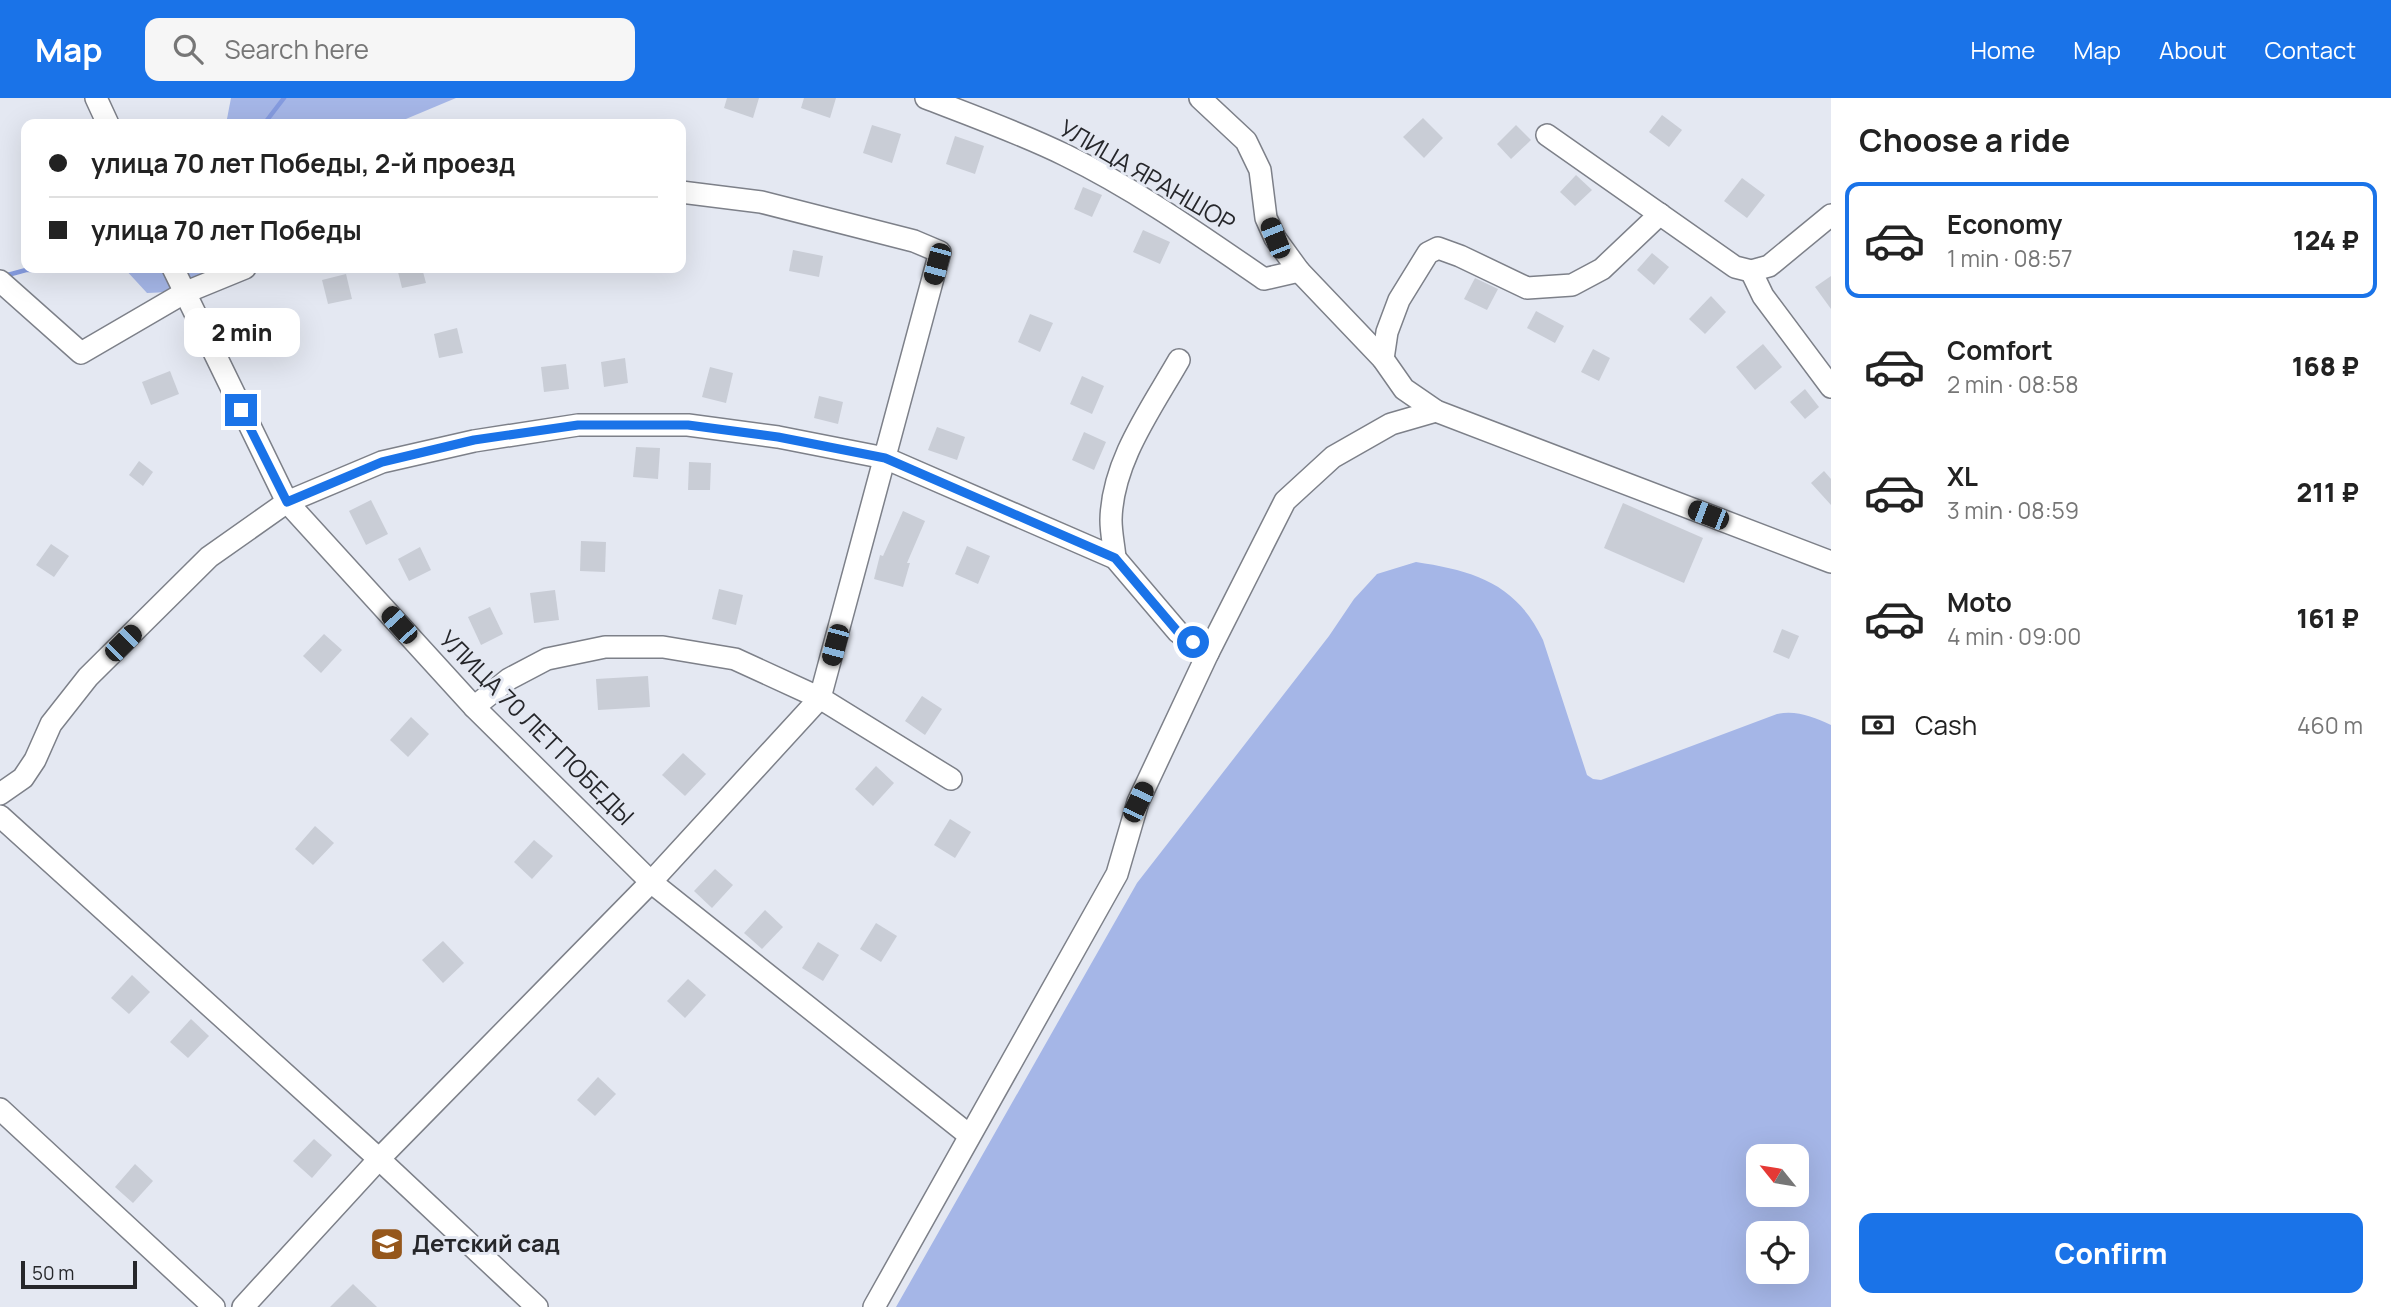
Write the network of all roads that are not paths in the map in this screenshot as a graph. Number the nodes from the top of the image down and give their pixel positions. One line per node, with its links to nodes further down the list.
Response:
1 (96, 98): 4 (street)
2 (926, 98): 9 (street, УЛИЦА ЯРАНШОР)
3 (1200, 98): 9 (street)
4 (106, 119)
5 (1547, 135): 7 (street)
6 (686, 193): 19 (street)
7 (1660, 214): 10 (street); 15 (street)
8 (1831, 215): 10 (street)
9 (1299, 271): 15 (street)
10 (1751, 271): 17 (street)
11 (175, 273): 14 (street, УЛИЦА 70 ЛЕТ ПОБЕДЫ)
12 (233, 273): 14 (street)
13 (1, 282): 14 (street)
14 (184, 293): 20 (street, УЛИЦА 70 ЛЕТ ПОБЕДЫ)
15 (1383, 359): 18 (street)
16 (1179, 360): 21 (street)
17 (1831, 387)
18 (1436, 411): 22 (street); 23 (street)
19 (885, 458): 20 (street); 21 (street); 24 (street)
20 (287, 502): 25 (street, УЛИЦА 70 ЛЕТ ПОБЕДЫ); 27 (street)
21 (1115, 558): 23 (street)
22 (1831, 562)
23 (1208, 653): 31 (street)
24 (820, 698): 25 (street); 26 (street); 29 (street)
25 (474, 707): 29 (street, УЛИЦА 70 ЛЕТ ПОБЕДЫ)
26 (951, 779)
27 (0, 794)
28 (0, 816): 32 (street)
29 (651, 882): 31 (street, УЛИЦА 70 ЛЕТ ПОБЕДЫ); 32 (street)
30 (0, 1109): 33 (street)
31 (969, 1135): 36 (street)
32 (379, 1159): 34 (street); 35 (street)
33 (214, 1307)
34 (243, 1307)
35 (537, 1307)
36 (874, 1307)

